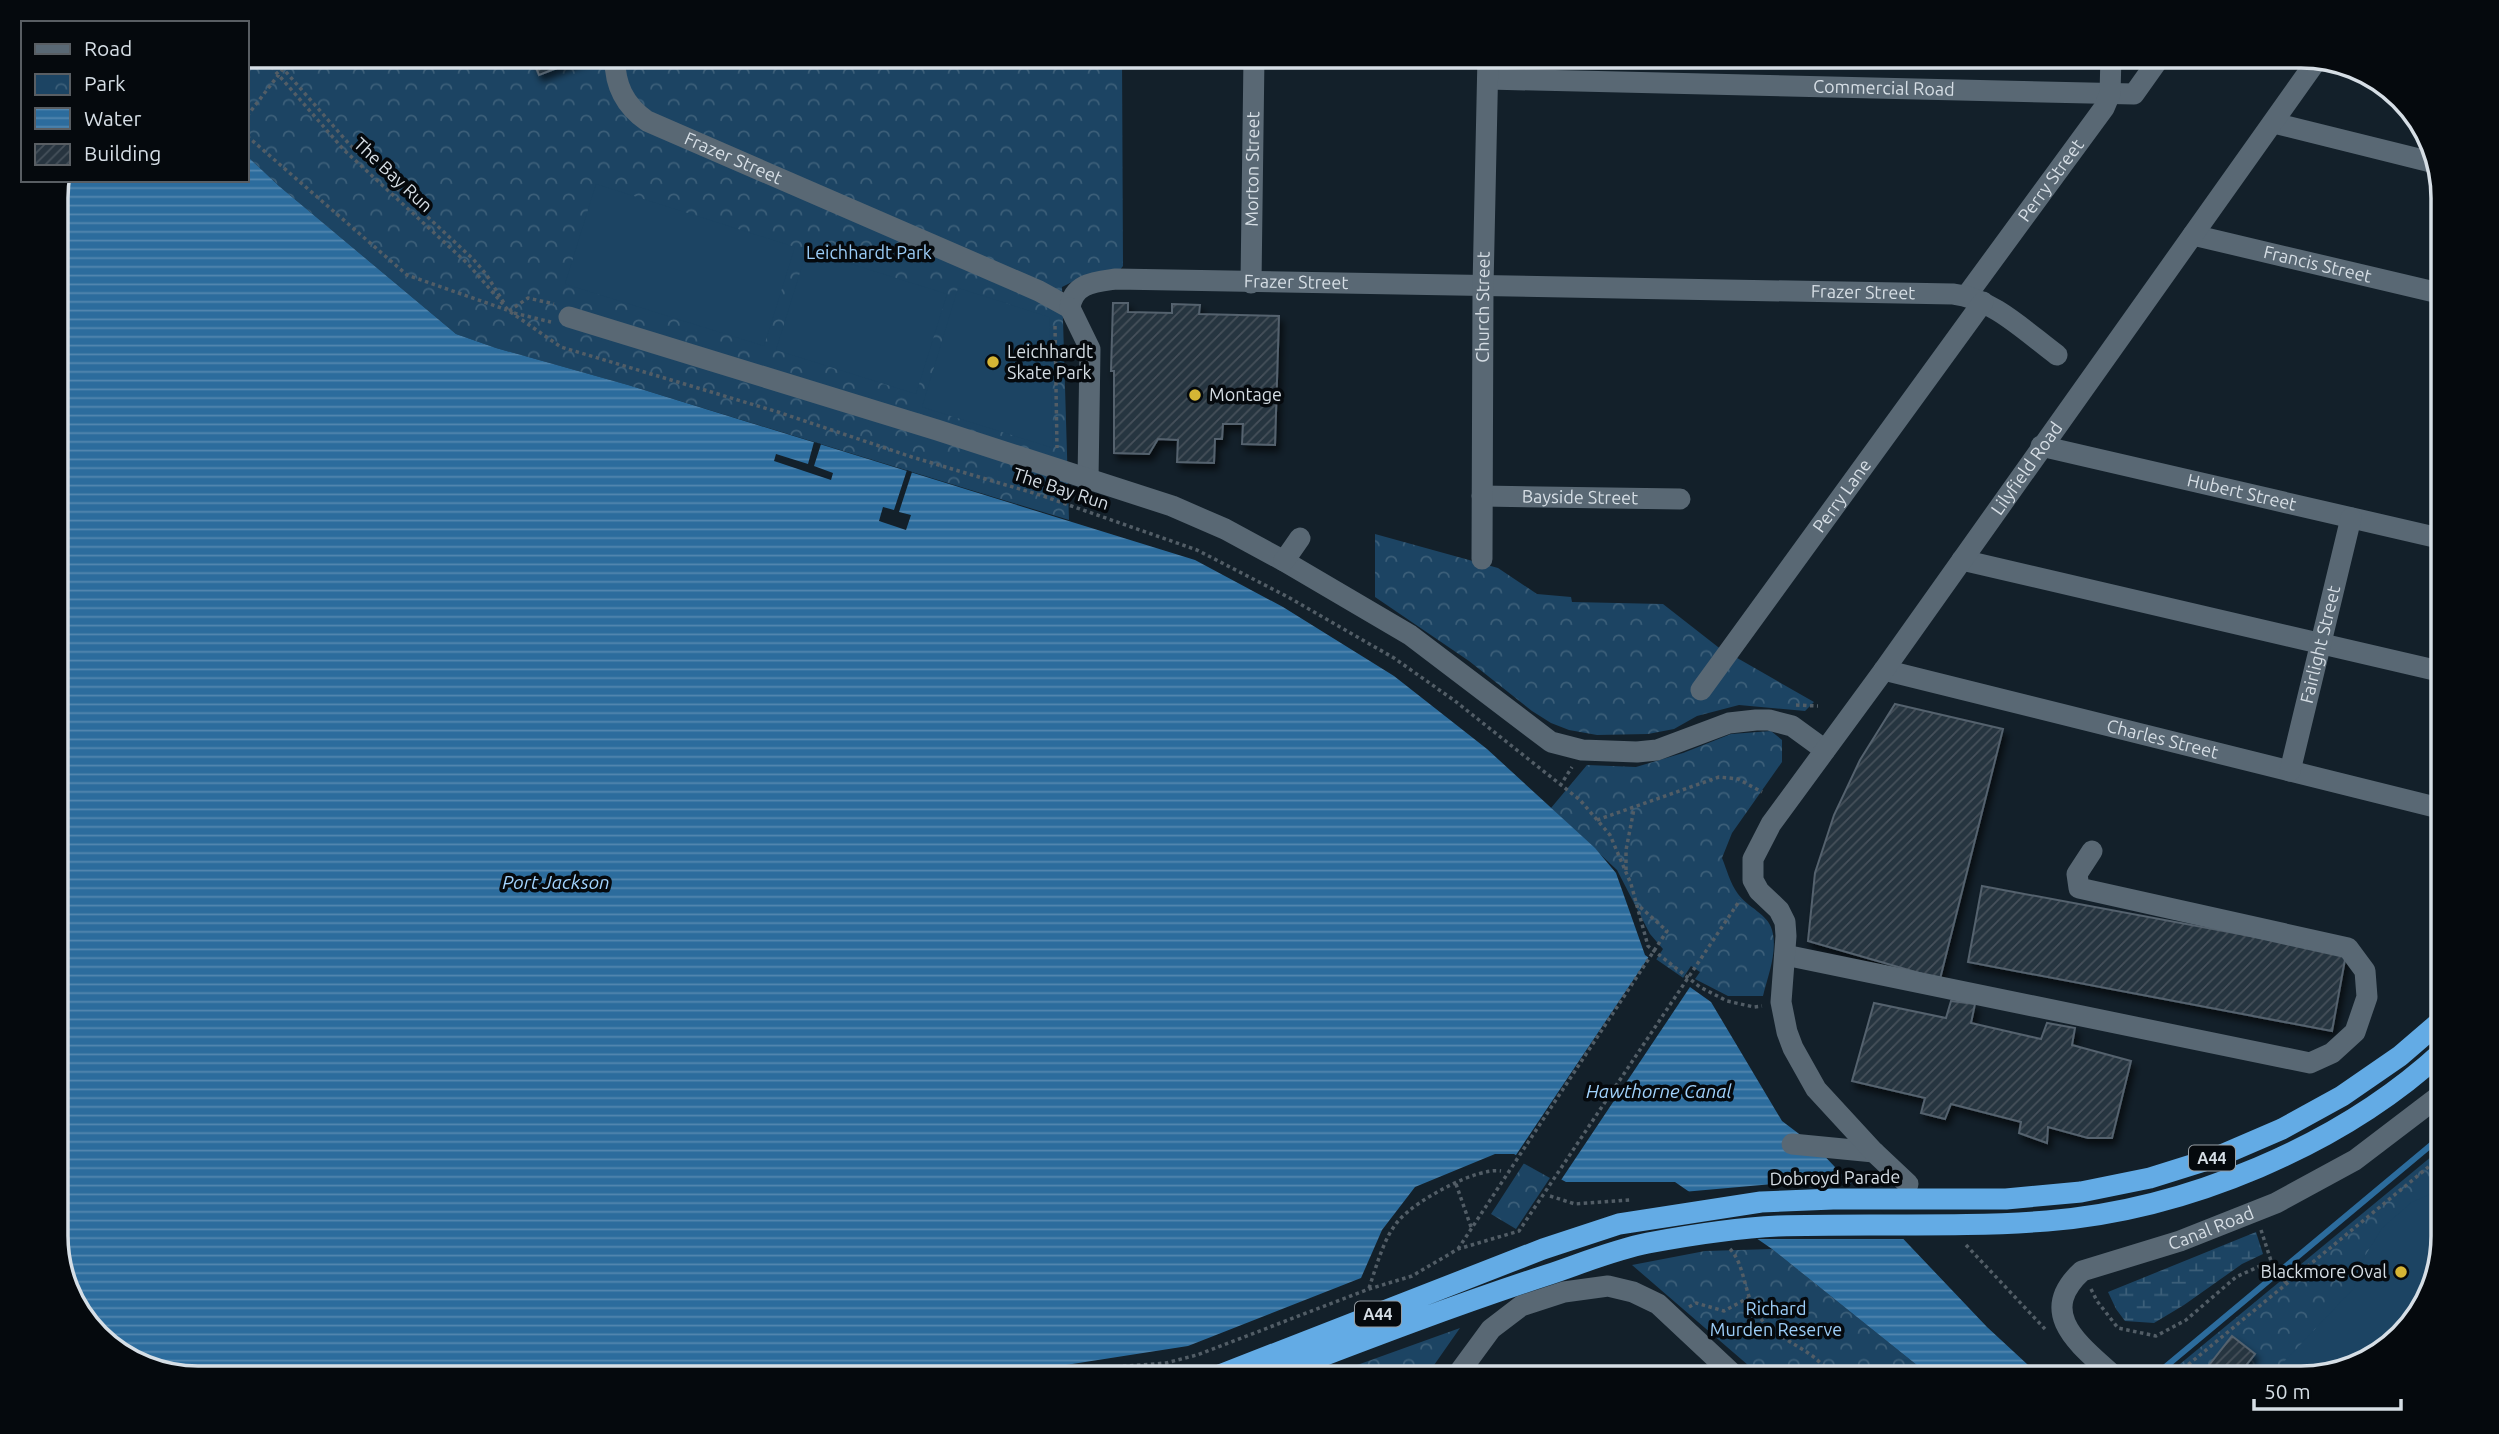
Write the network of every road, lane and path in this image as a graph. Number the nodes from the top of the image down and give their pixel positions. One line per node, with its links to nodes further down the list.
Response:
1 (1254, 68): 17 (street, Morton Street)
2 (1488, 68): 10 (street, Church Street)
3 (2111, 68): 11 (street, Perry Street)
4 (2152, 68): 11 (street)
5 (273, 69): 9 (path, The Bay Run)
6 (283, 69): 9 (path); 21 (path, The Bay Run)
7 (616, 69): 22 (street, Frazer Street)
8 (2311, 69): 13 (street, Lilyfield Road)
9 (278, 75): 12 (path); 21 (path, The Bay Run)
10 (1488, 79): 11 (street, Commercial Road); 18 (street, Church Street)
11 (2110, 94): 20 (street, Perry Street)
12 (248, 115)
13 (2273, 123): 15 (street); 16 (street, Lilyfield Road)
14 (248, 137): 21 (path)
15 (2425, 161)
16 (2193, 235): 19 (street, Francis Street); 25 (street, Lilyfield Road)
17 (1251, 283): 18 (street, Frazer Street); 22 (street, Frazer Street)
18 (1483, 287): 20 (street, Frazer Street); 29 (street, Church Street)
19 (2430, 291)
20 (1975, 299): 24 (street); 40 (street, Perry Lane)
21 (509, 311): 23 (path); 23 (path); 28 (path, The Bay Run)
22 (1062, 311): 26 (path); 27 (street)
23 (569, 317): 26 (street)
24 (2057, 355)
25 (2041, 446): 31 (street, Hubert Street); 35 (street, Lilyfield Road)
26 (1058, 470): 27 (street); 28 (path)
27 (1087, 480): 36 (street)
28 (1043, 496): 46 (path, The Bay Run)
29 (1482, 496): 30 (street, Bayside Street); 34 (street, Church Street)
30 (1680, 499)
31 (2351, 518): 32 (street, Hubert Street); 37 (street, Fairlight Street)
32 (2430, 536)
33 (1300, 538): 36 (street)
34 (1482, 559)
35 (1962, 560): 37 (street); 39 (street, Lilyfield Road)
36 (1284, 561): 41 (street)
37 (2321, 644): 38 (street); 42 (street, Fairlight Street)
38 (2430, 669)
39 (1884, 670): 41 (street, Lilyfield Road); 42 (street, Charles Street)
40 (1701, 690)
41 (1825, 750): 49 (street, Lilyfield Road)
42 (2290, 771): 44 (street, Charles Street)
43 (1762, 792): 45 (path)
44 (2431, 806)
45 (1634, 809): 46 (path); 48 (path)
46 (1597, 820): 48 (path, The Bay Run)
47 (2092, 851): 51 (street)
48 (1626, 872): 50 (path, The Bay Run)
49 (1753, 880): 51 (street); 64 (path)
50 (1637, 903): 52 (path, The Bay Run); 62 (path)
51 (1785, 955): 52 (street)
52 (1781, 1002): 57 (street)
53 (2431, 1029): 71 (highway, Dobroyd Parade / A44)
54 (2431, 1060): 63 (highway, A44)
55 (2431, 1102): 76 (street, Canal Road)
56 (1793, 1144): 57 (street)
57 (1874, 1152): 61 (street)
58 (2431, 1165): 65 (path)
59 (1501, 1171): 60 (path)
60 (1456, 1184): 62 (path); 67 (path)
61 (1908, 1184)
62 (1471, 1227): 64 (path)
63 (1967, 1235): 69 (path); 72 (highway, A44)
64 (1458, 1249): 67 (path)
65 (2287, 1284): 66 (path); 77 (path)
66 (2090, 1286)
67 (1367, 1290): 70 (path)
68 (1675, 1321): 73 (street); 74 (street); 75 (path)
69 (2052, 1336)
70 (1127, 1366)
71 (1243, 1366)
72 (1296, 1366)
73 (1464, 1366)
74 (1724, 1366)
75 (1823, 1366)
76 (2103, 1366)
77 (2187, 1366)

